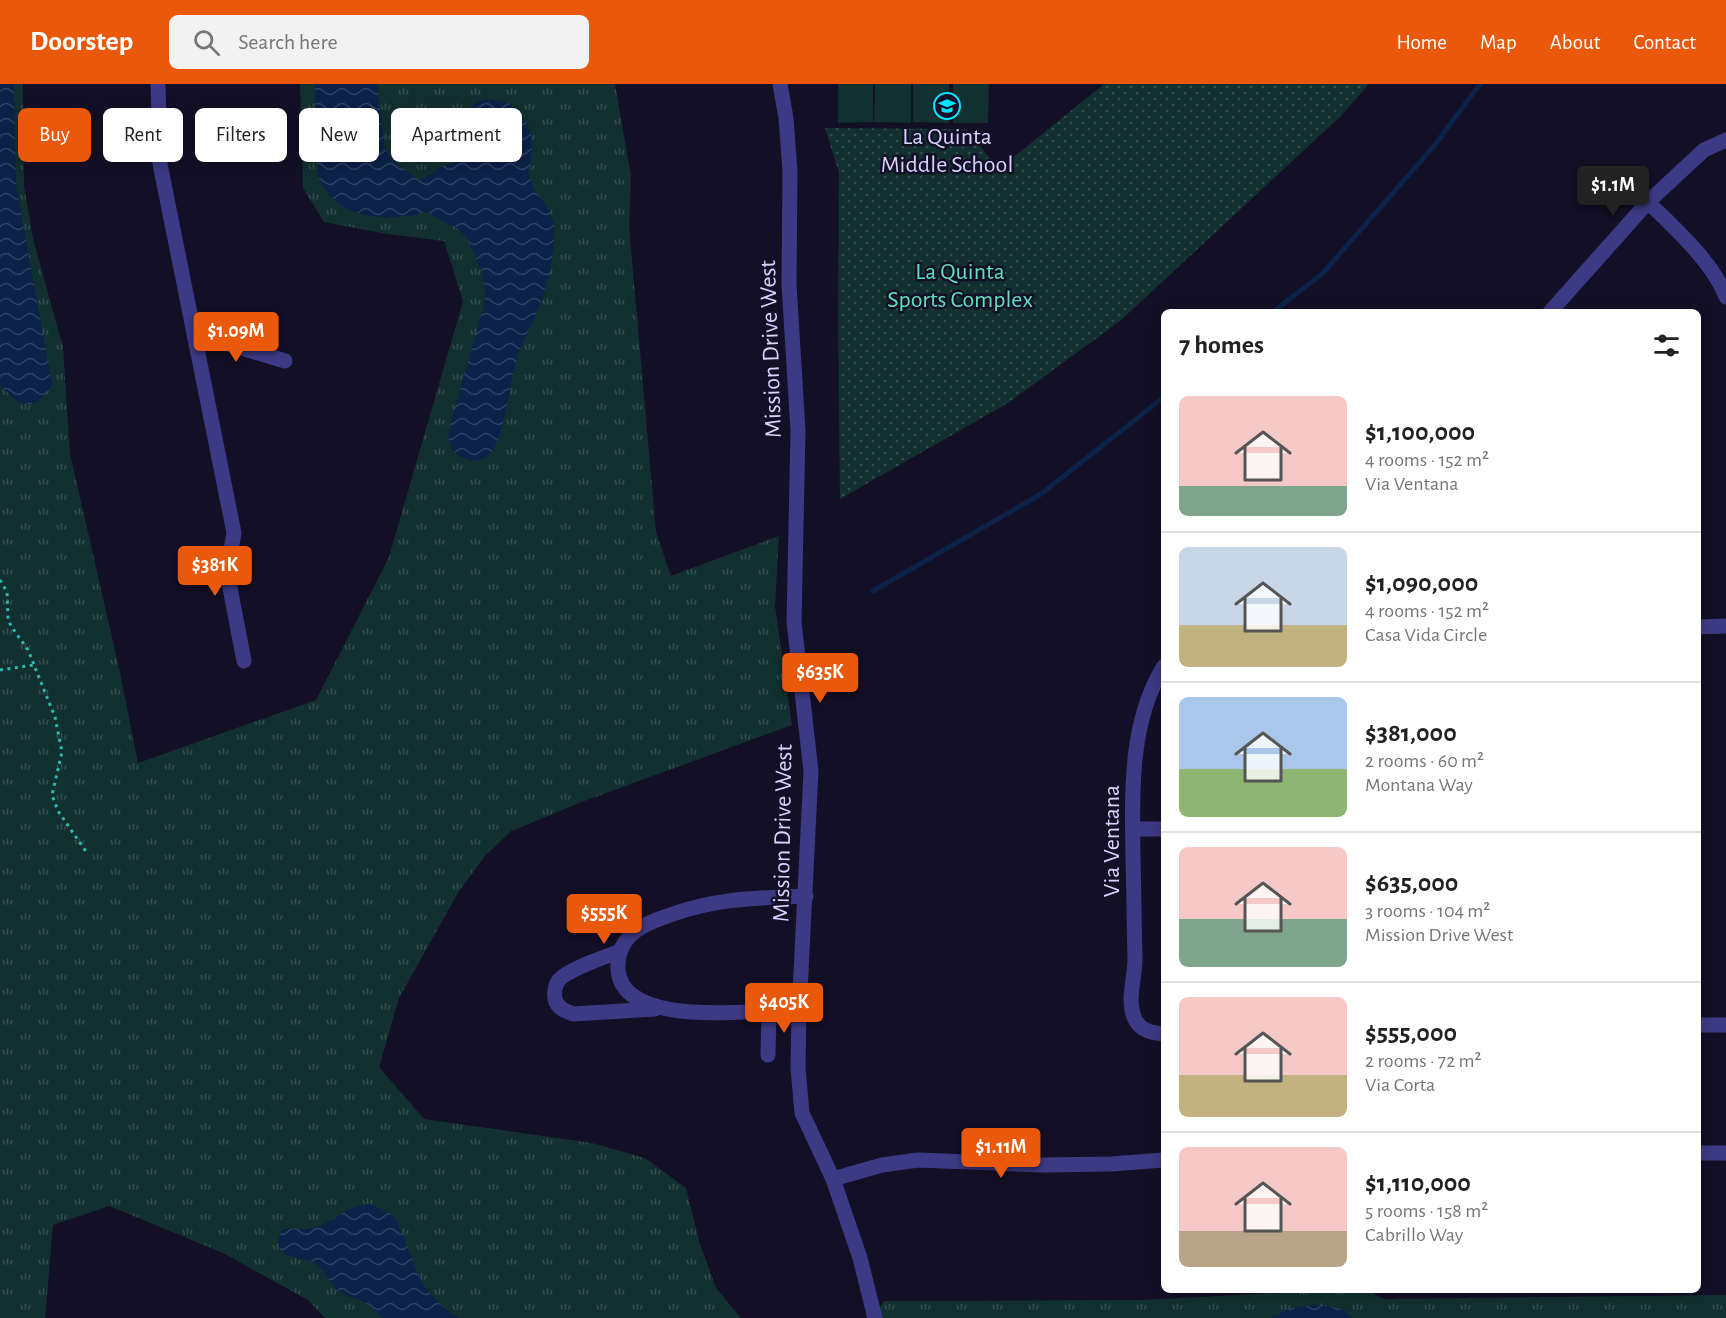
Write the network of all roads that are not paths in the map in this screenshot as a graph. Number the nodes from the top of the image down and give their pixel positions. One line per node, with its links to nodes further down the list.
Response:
1 (158, 84): 7 (street)
2 (780, 84): 15 (street, Mission Drive West)
3 (1726, 140): 4 (street)
4 (1648, 202): 5 (street); 6 (street)
5 (1726, 297)
6 (1553, 309)
7 (195, 334): 8 (street); 11 (street)
8 (285, 361)
9 (1726, 626): 10 (street)
10 (1701, 627)
11 (244, 661)
12 (1161, 672): 13 (street, Via Ventana)
13 (1133, 829): 14 (street); 20 (street, Via Ventana)
14 (1161, 829)
15 (806, 896): 16 (street); 25 (street, Mission Drive West)
16 (620, 951): 17 (street); 17 (street)
17 (664, 1008): 21 (street)
18 (1701, 1025): 19 (street)
19 (1726, 1025)
20 (1161, 1033)
21 (768, 1055)
22 (1701, 1153): 23 (street)
23 (1726, 1153)
24 (1161, 1160): 25 (street)
25 (833, 1179): 26 (street, Mission Drive West)
26 (875, 1318)

